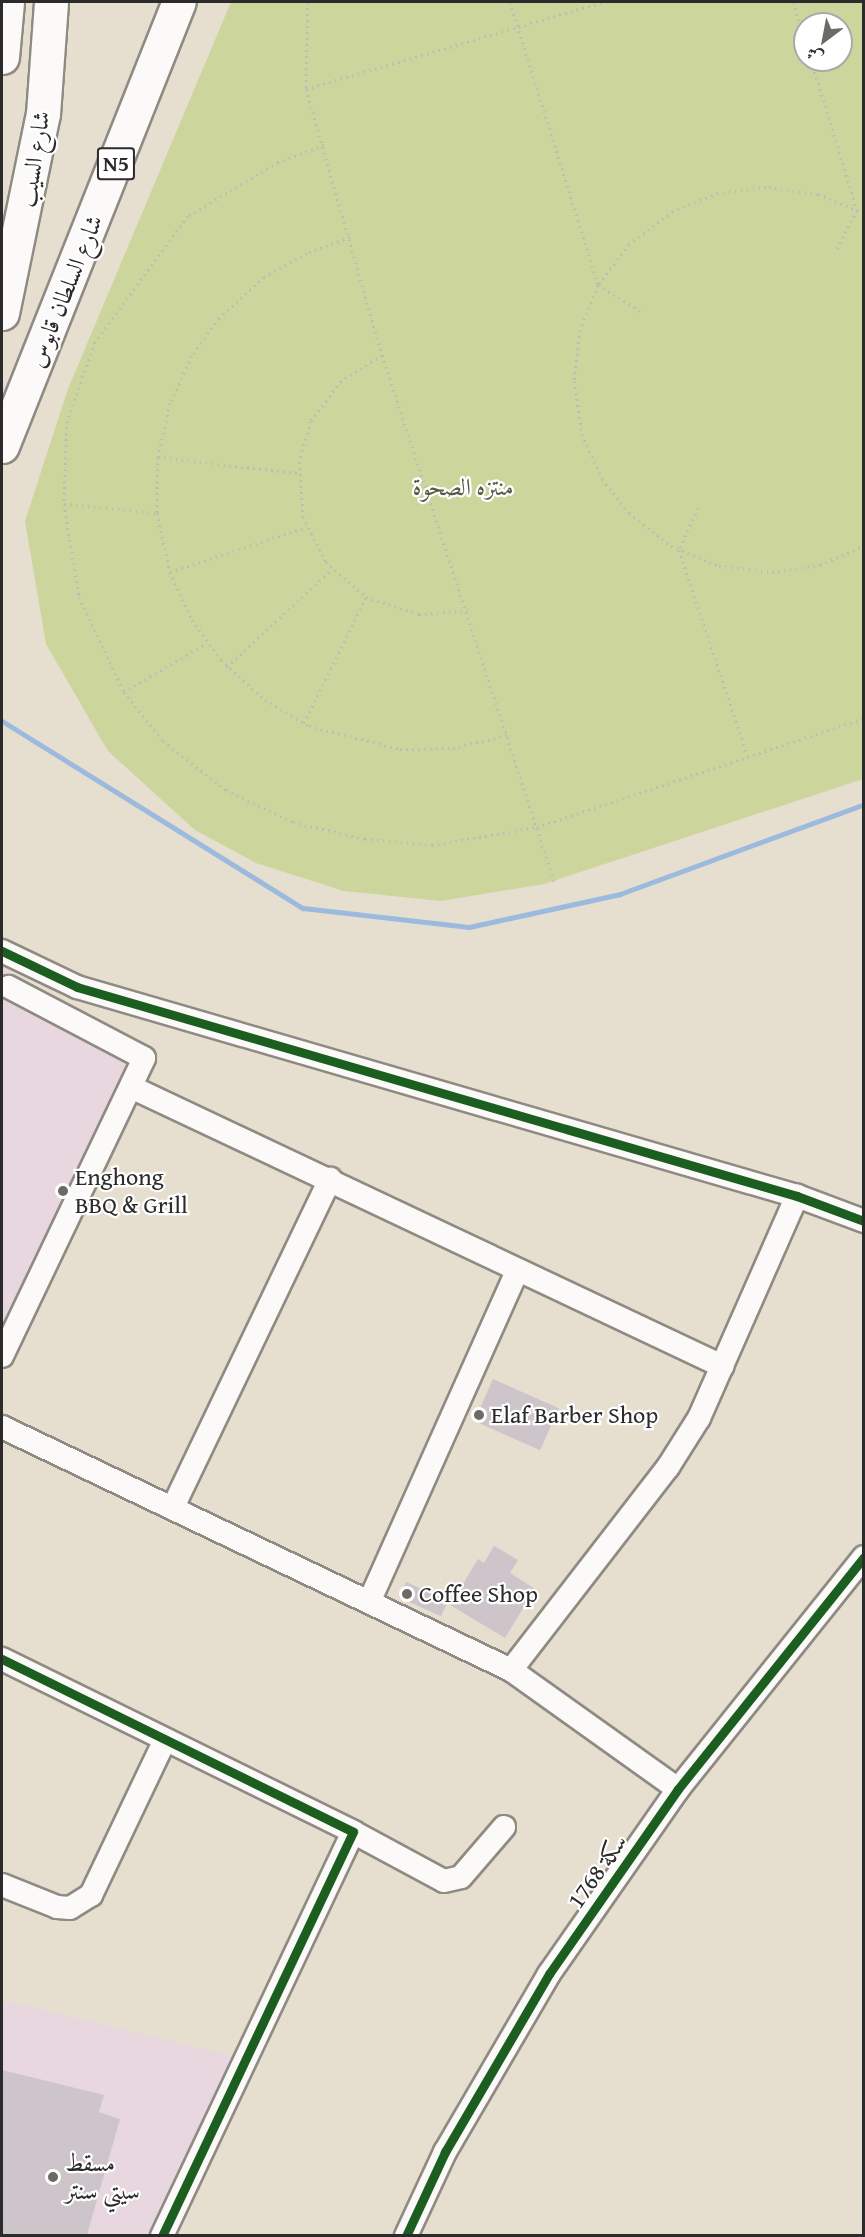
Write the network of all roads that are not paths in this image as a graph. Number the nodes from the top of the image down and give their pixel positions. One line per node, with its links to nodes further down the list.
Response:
1 (7, 2): 4 (highway)
2 (51, 2): 5 (highway, شارع السيب)
3 (179, 2): 6 (highway, شارع السلطان قابوس / N5)
4 (2, 57)
5 (2, 313)
6 (2, 446)
7 (7, 954): 8 (street); 11 (street)
8 (5, 995): 9 (street)
9 (131, 1087): 10 (street); 14 (street)
10 (330, 1179): 13 (street); 17 (street)
11 (797, 1196): 12 (street); 15 (street)
12 (864, 1221)
13 (516, 1274): 15 (street); 19 (street)
14 (2, 1356)
15 (722, 1366): 21 (street)
16 (2, 1427): 17 (street)
17 (173, 1507): 19 (street)
18 (864, 1557): 23 (street, سكة 1768)
19 (370, 1600): 21 (street)
20 (2, 1659): 22 (street)
21 (511, 1670): 23 (street)
22 (165, 1740): 25 (street); 26 (street)
23 (678, 1789): 28 (street, سكة 1768)
24 (504, 1827): 25 (street)
25 (353, 1832): 27 (street)
26 (2, 1885)
27 (162, 2235)
28 (406, 2235)

